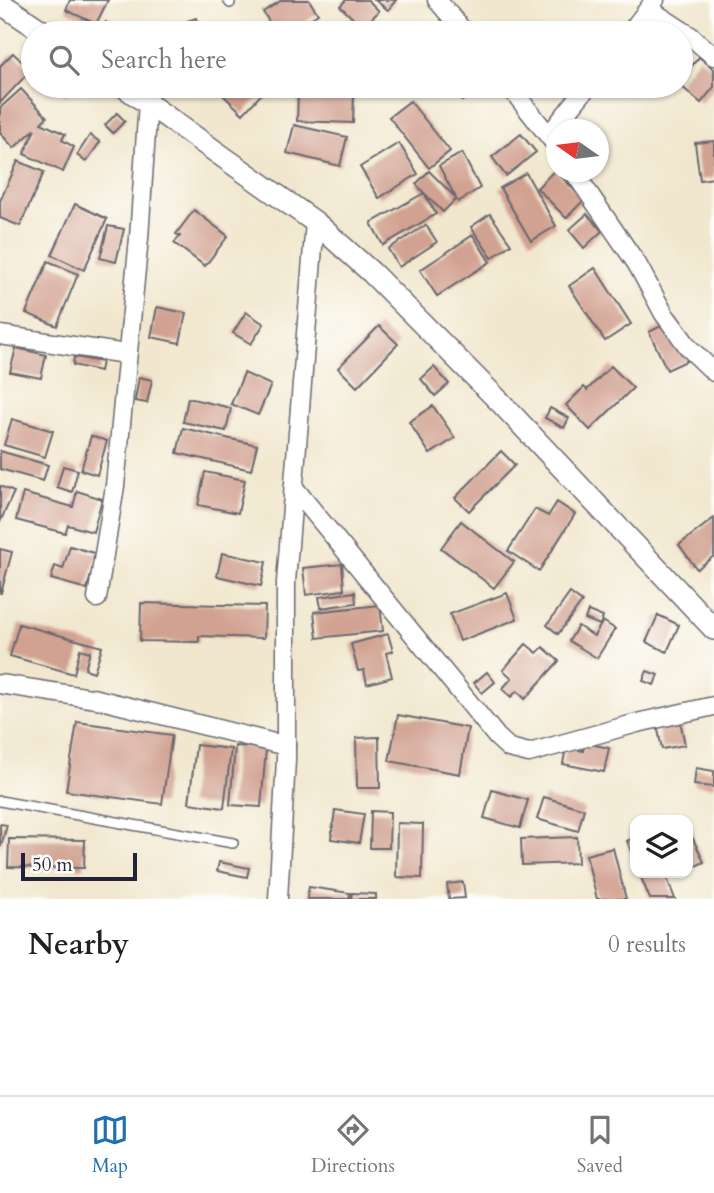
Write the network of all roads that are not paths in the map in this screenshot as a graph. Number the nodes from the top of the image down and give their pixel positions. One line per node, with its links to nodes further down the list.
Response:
1 (437, 0): 5 (street)
2 (0, 3): 4 (street)
3 (652, 5): 6 (street); 7 (street)
4 (27, 21)
5 (454, 21)
6 (639, 21)
7 (672, 21)
8 (693, 38): 9 (street)
9 (714, 56)
10 (142, 98): 13 (street)
11 (519, 98): 15 (street)
12 (580, 98): 14 (street)
13 (148, 102): 17 (street); 19 (street)
14 (567, 119)
15 (546, 131)
16 (581, 182): 20 (street)
17 (314, 222): 21 (street); 23 (street)
18 (0, 335): 19 (street)
19 (126, 354): 22 (street)
20 (714, 372)
21 (295, 489): 25 (street); 26 (street)
22 (97, 598)
23 (714, 629)
24 (0, 684): 26 (street)
25 (714, 706)
26 (286, 746): 29 (street)
27 (0, 801): 28 (lane)
28 (233, 843)
29 (278, 899)

